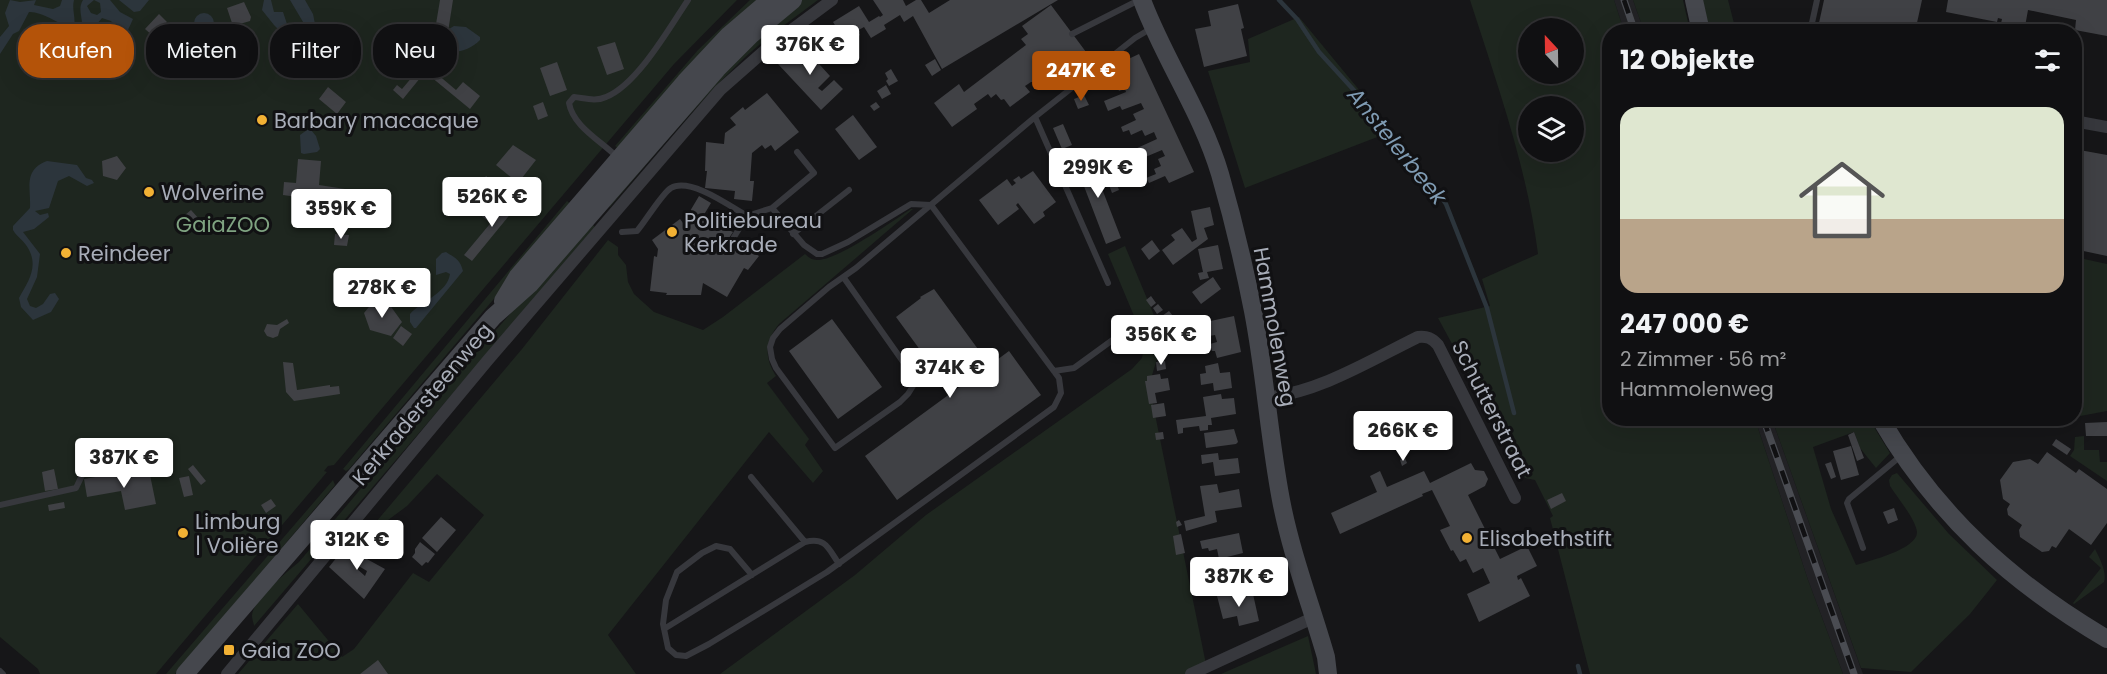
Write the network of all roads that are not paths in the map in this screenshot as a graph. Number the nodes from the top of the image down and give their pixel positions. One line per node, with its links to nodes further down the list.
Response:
1 (688, 0): 16 (lane)
2 (770, 0): 16 (main road, Kerkradersteenweg)
3 (793, 0): 20 (main road, Kerkradersteenweg)
4 (832, 0): 20 (street, Kerkradersteenweg)
5 (1140, 0): 10 (main road, Hammolenweg); 11 (lane)
6 (1694, 0): 8 (main road)
7 (1817, 0): 9 (lane)
8 (1699, 24)
9 (1812, 24)
10 (1152, 28): 12 (lane); 29 (main road, Hammolenweg)
11 (1072, 34)
12 (1035, 117): 18 (lane); 26 (lane)
13 (2082, 122): 14 (street)
14 (2107, 127)
15 (797, 152): 19 (lane)
16 (619, 159): 20 (main road, Kerkradersteenweg)
17 (849, 190): 23 (lane)
18 (931, 205): 23 (lane); 25 (lane); 28 (lane)
19 (772, 208): 21 (lane); 23 (lane)
20 (595, 210): 43 (main road, Kerkradersteenweg); 44 (street, Kerkradersteenweg)
21 (747, 216): 22 (lane); 24 (lane)
22 (622, 232)
23 (793, 234)
24 (734, 237)
25 (844, 278): 25 (lane)
26 (1108, 283)
27 (1118, 336): 28 (lane)
28 (1054, 371): 38 (lane)
29 (1265, 398): 34 (street, Schutterstraat); 40 (main road, Hammolenweg)
30 (1885, 426): 32 (main road)
31 (95, 448): 35 (lane)
32 (1902, 454): 37 (lane); 42 (main road)
33 (751, 477): 36 (lane)
34 (1515, 498)
35 (0, 505)
36 (805, 542): 38 (lane); 39 (lane)
37 (1863, 548)
38 (839, 564): 41 (lane)
39 (752, 574): 41 (lane); 41 (lane)
40 (1315, 617): 45 (street); 46 (main road, Hammolenweg)
41 (664, 629)
42 (2107, 639)
43 (185, 674)
44 (227, 674)
45 (1191, 674)
46 (1328, 674)

